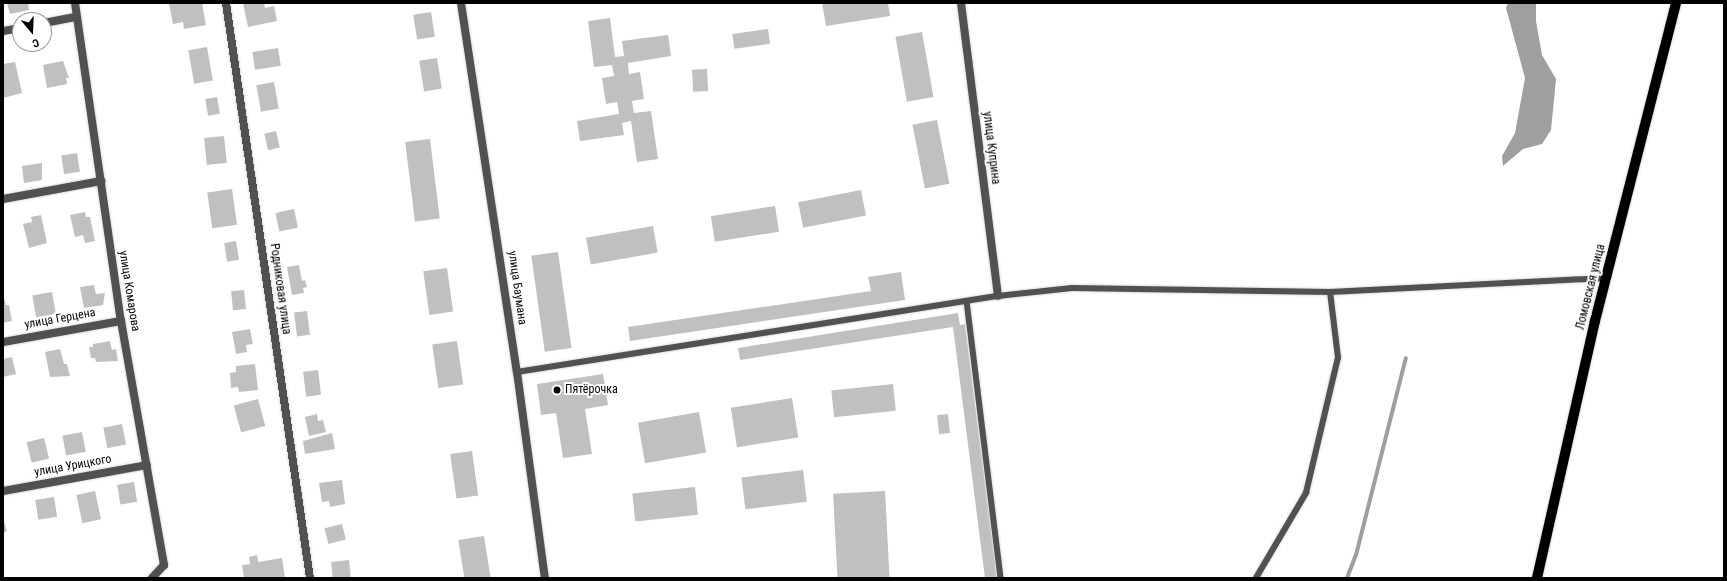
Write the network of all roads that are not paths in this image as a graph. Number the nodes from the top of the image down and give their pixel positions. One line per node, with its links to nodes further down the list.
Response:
1 (75, 3): 6 (street, улица Комарова)
2 (226, 3): 20 (street, Родниковая улица)
3 (461, 3): 16 (street, улица Баумана)
4 (961, 3): 12 (street, улица Куприна)
5 (1676, 3): 10 (main road, Ломовская улица)
6 (76, 17): 7 (street); 8 (street, улица Комарова)
7 (52, 22)
8 (100, 181): 9 (street); 14 (street, улица Комарова)
9 (3, 199)
10 (1606, 278): 11 (lane); 24 (main road, Ломовская улица)
11 (1330, 292): 12 (lane); 23 (lane)
12 (998, 296): 13 (lane)
13 (967, 301): 16 (lane); 22 (lane)
14 (122, 321): 15 (street, улица Герцена); 17 (street, улица Комарова)
15 (3, 342)
16 (517, 372): 21 (street, улица Баумана)
17 (148, 465): 18 (street, улица Урицкого); 19 (street, улица Комарова)
18 (3, 491)
19 (152, 578)
20 (310, 578)
21 (545, 578)
22 (1001, 578)
23 (1256, 578)
24 (1537, 578)

